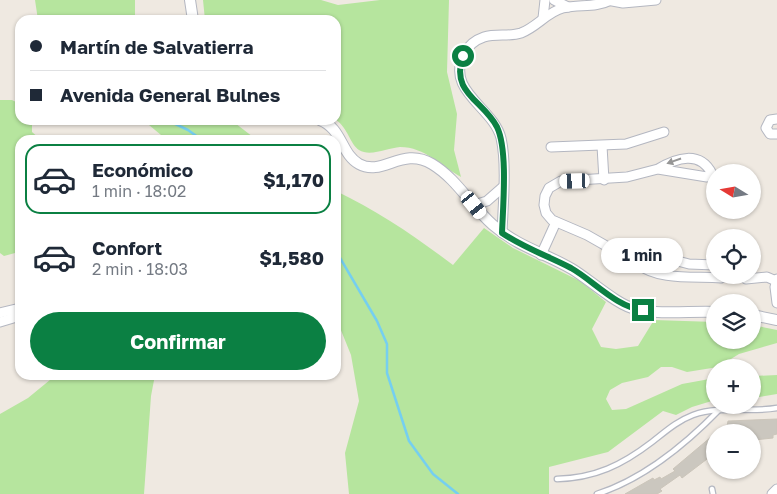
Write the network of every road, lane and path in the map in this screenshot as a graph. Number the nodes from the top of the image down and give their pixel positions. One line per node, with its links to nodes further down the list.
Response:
1 (190, 0): 7 (street)
2 (545, 0): 8 (street)
3 (554, 0): 6 (street)
4 (656, 0): 5 (street)
5 (609, 1): 6 (street)
6 (568, 7): 8 (street)
7 (192, 15)
8 (543, 18): 19 (street)
9 (777, 119): 12 (street)
10 (329, 125): 13 (street)
11 (664, 132): 15 (street)
12 (777, 134)
13 (338, 135)
14 (341, 139): 20 (street)
15 (602, 146): 16 (street); 18 (street)
16 (551, 147)
17 (658, 169): 17 (street, one-way to 17); 18 (street)
18 (604, 180): 21 (street)
19 (503, 187): 20 (street); 22 (street)
20 (474, 205): 22 (street)
21 (556, 222): 23 (street); 24 (street)
22 (502, 233): 23 (street)
23 (541, 255): 31 (street)
24 (638, 264): 25 (street); 26 (street)
25 (706, 265)
26 (706, 277)
27 (761, 277): 28 (street)
28 (776, 280): 29 (street)
29 (777, 303)
30 (15, 309): 32 (street)
31 (706, 312)
32 (0, 313)
33 (761, 317): 35 (street)
34 (15, 318): 36 (street)
35 (777, 320)
36 (0, 322)
37 (761, 408): 38 (lane)
38 (777, 408)
39 (706, 413): 41 (lane)
40 (715, 414): 43 (lane)
41 (557, 479)
42 (777, 488): 44 (street)
43 (597, 494)
44 (772, 494)

